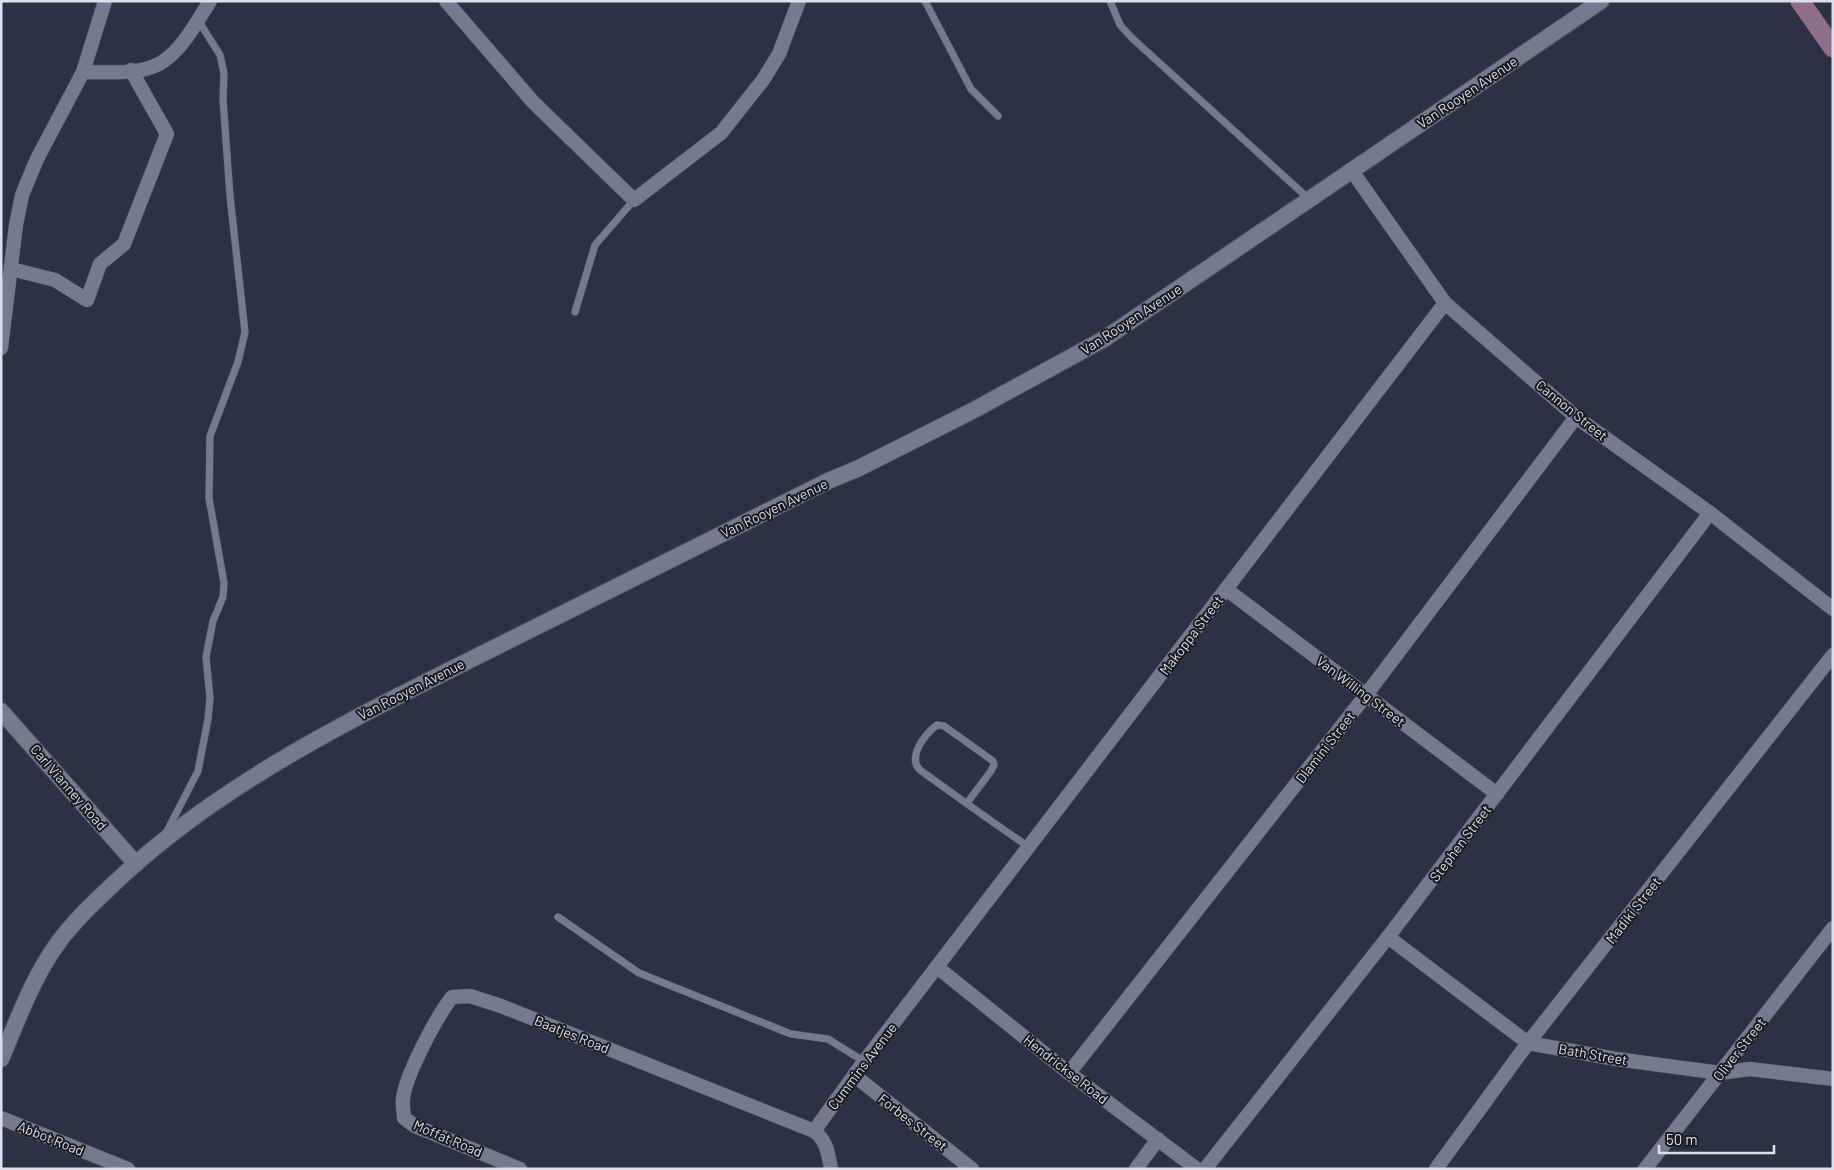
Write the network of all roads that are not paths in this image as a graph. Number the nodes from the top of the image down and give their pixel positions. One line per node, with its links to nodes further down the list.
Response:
1 (105, 1): 12 (street)
2 (210, 1): 9 (street)
3 (446, 1): 16 (street)
4 (799, 1): 16 (street)
5 (925, 1): 13 (lane)
6 (1110, 1): 15 (lane)
7 (1601, 1): 14 (street, Van Rooyen Avenue)
8 (1800, 1): 10 (main road)
9 (198, 20): 11 (street); 30 (lane)
10 (1833, 48)
11 (131, 70): 12 (street); 17 (street)
12 (83, 72): 17 (street)
13 (998, 116)
14 (1352, 170): 15 (street, Van Rooyen Avenue); 18 (street, Cannon Street)
15 (1309, 199): 30 (street, Van Rooyen Avenue)
16 (634, 200): 19 (lane)
17 (6, 264): 20 (street)
18 (1444, 303): 21 (street, Cannon Street); 23 (street, Makoppa Street)
19 (575, 312)
20 (1, 348)
21 (1576, 417): 22 (street, Cannon Street); 26 (street, Dlamini Street)
22 (1710, 513): 24 (street, Cannon Street); 28 (street, Stephen Street)
23 (1226, 589): 26 (street, Van Willing Street); 31 (street, Makoppa Street)
24 (1833, 609)
25 (1833, 655): 37 (street, Madiki Street)
26 (1366, 695): 28 (street, Van Willing Street); 40 (street, Dlamini Street)
27 (1, 711): 32 (street, Carl Vianney Road)
28 (1497, 794): 35 (street, Stephen Street)
29 (967, 803): 29 (lane); 31 (lane)
30 (161, 843): 32 (street, Van Rooyen Avenue)
31 (1029, 847): 36 (street, Makoppa Street)
32 (136, 864): 38 (street, Van Rooyen Avenue)
33 (558, 917): 39 (lane)
34 (1833, 928): 41 (street, Oliver Street)
35 (1388, 937): 37 (street, Bath Street); 54 (street, Stephen Street)
36 (937, 967): 39 (street, Cummins Avenue); 40 (street, Hendrickse Road)
37 (1528, 1043): 41 (street, Bath Street); 55 (street, Madiki Street)
38 (1, 1059)
39 (865, 1062): 42 (street, Cummins Avenue)
40 (1069, 1072): 47 (street, Hendrickse Road)
41 (1720, 1073): 43 (street, Bath Street); 56 (street, Oliver Street)
42 (854, 1076): 46 (street, Cummins Avenue); 51 (street, Forbes Street)
43 (1833, 1079)
44 (1, 1118): 48 (street, Abbot Road)
45 (404, 1118): 46 (street, Baatjes Road); 49 (street, Moffat Road)
46 (814, 1130): 50 (street)
47 (1158, 1139): 52 (street); 53 (street, Hendrickse Road)
48 (128, 1169)
49 (520, 1169)
50 (831, 1169)
51 (972, 1169)
52 (1136, 1169)
53 (1197, 1169)
54 (1205, 1169)
55 (1436, 1169)
56 (1645, 1169)

